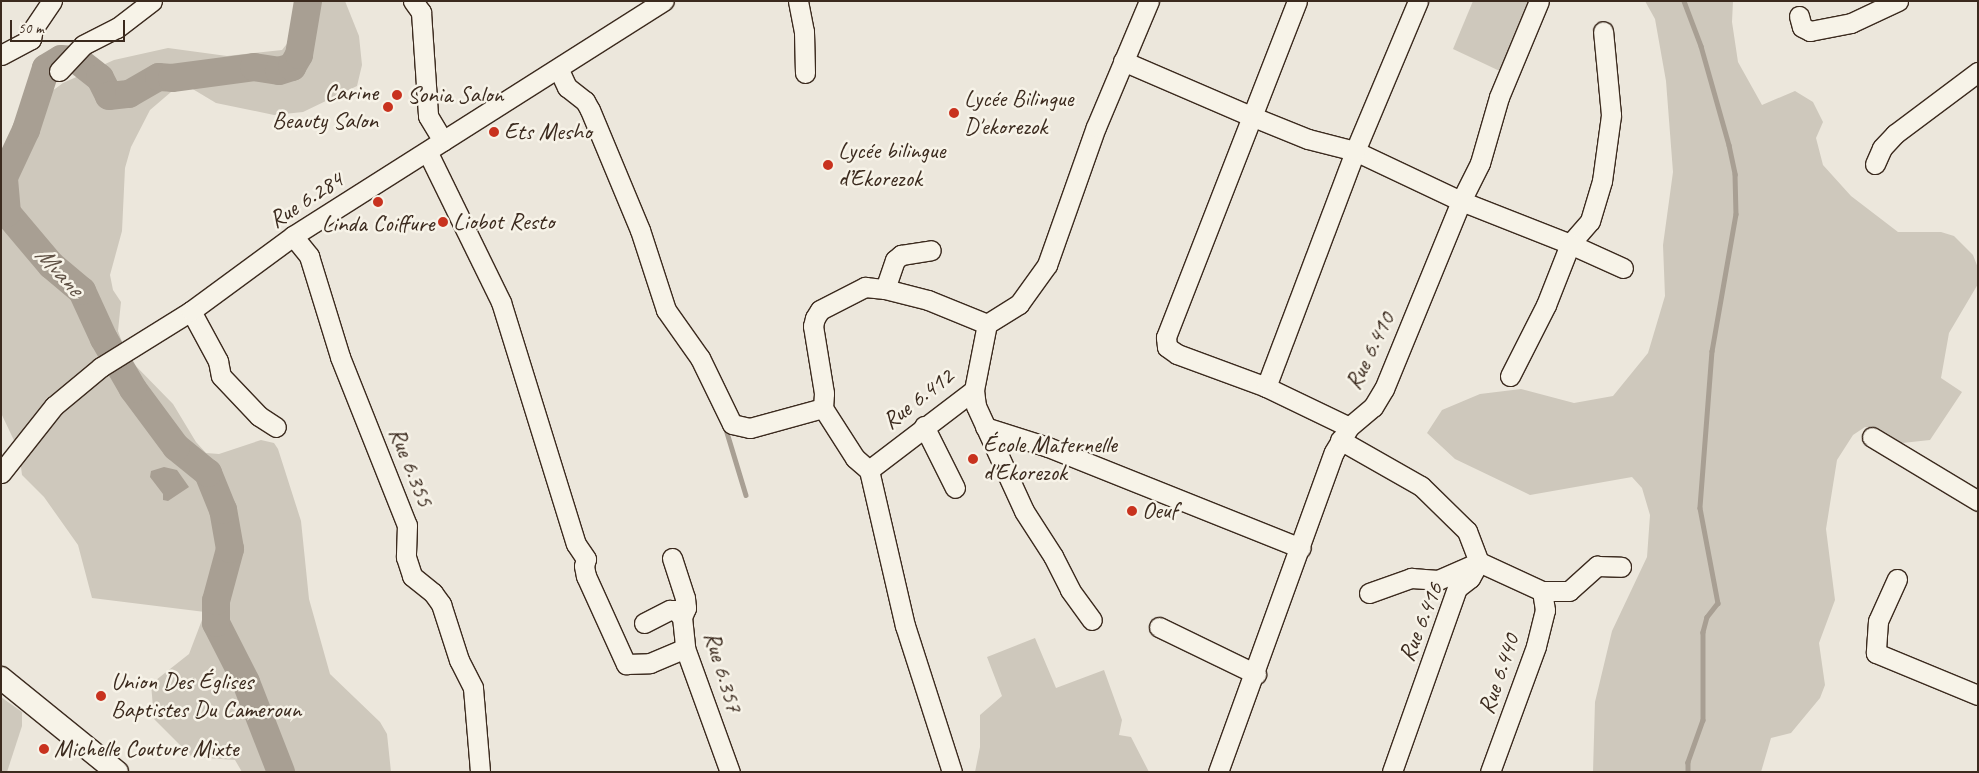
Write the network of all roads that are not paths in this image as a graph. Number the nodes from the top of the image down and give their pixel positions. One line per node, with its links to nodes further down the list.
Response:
1 (52, 1): 13 (street)
2 (152, 1): 16 (street)
3 (664, 1): 15 (street, Rue 6.284)
4 (798, 1): 18 (street)
5 (1149, 1): 14 (street)
6 (1297, 1): 19 (street)
7 (1418, 1): 21 (street)
8 (1539, 1): 24 (street, Rue 6.410)
9 (1898, 1): 11 (street)
10 (423, 5): 20 (street)
11 (1799, 16)
12 (1604, 31): 26 (street)
13 (1, 55)
14 (1123, 60): 19 (street); 31 (street)
15 (559, 70): 20 (street, Rue 6.284); 35 (street)
16 (59, 71)
17 (1978, 72): 23 (street)
18 (805, 73)
19 (1251, 116): 21 (street); 33 (street)
20 (443, 141): 22 (street, Rue 6.284)
21 (1355, 151): 24 (street); 33 (street)
22 (428, 153): 25 (street, Rue 6.284); 56 (street)
23 (1875, 164)
24 (1461, 201): 26 (street); 39 (street, Rue 6.410)
25 (293, 236): 30 (street, Rue 6.284); 61 (street, Rue 6.355)
26 (1570, 244): 28 (street); 32 (street)
27 (931, 250): 29 (street)
28 (1623, 268)
29 (884, 289): 31 (street); 35 (street)
30 (191, 310): 37 (street); 42 (street, Rue 6.284)
31 (987, 324): 34 (street, Rue 6.412)
32 (1510, 376)
33 (1266, 387): 39 (street)
34 (974, 390): 36 (street, Rue 6.412); 38 (street)
35 (823, 408): 41 (street)
36 (924, 426): 41 (street, Rue 6.412); 43 (street)
37 (276, 427)
38 (985, 427): 45 (street); 53 (street)
39 (1345, 434): 45 (street, Rue 6.410); 47 (street)
40 (1872, 437): 44 (street)
41 (869, 470): 63 (street)
42 (1, 473)
43 (955, 488)
44 (1978, 501)
45 (1301, 548): 57 (street, Rue 6.410)
46 (672, 558): 52 (street, Rue 6.357)
47 (1479, 562): 50 (street); 51 (street); 65 (street, Rue 6.416)
48 (1621, 567): 50 (street)
49 (1897, 578): 59 (street)
50 (1542, 591): 66 (street, Rue 6.440)
51 (1369, 593)
52 (682, 617): 54 (street); 56 (street, Rue 6.357)
53 (1092, 620)
54 (644, 623)
55 (1159, 627): 57 (street)
56 (685, 648): 62 (street, Rue 6.357)
57 (1256, 674): 64 (street, Rue 6.410)
58 (1, 678): 60 (main road)
59 (1978, 695)
60 (111, 770)
61 (480, 772)
62 (730, 772)
63 (952, 772)
64 (1218, 772)
65 (1392, 772)
66 (1490, 772)

